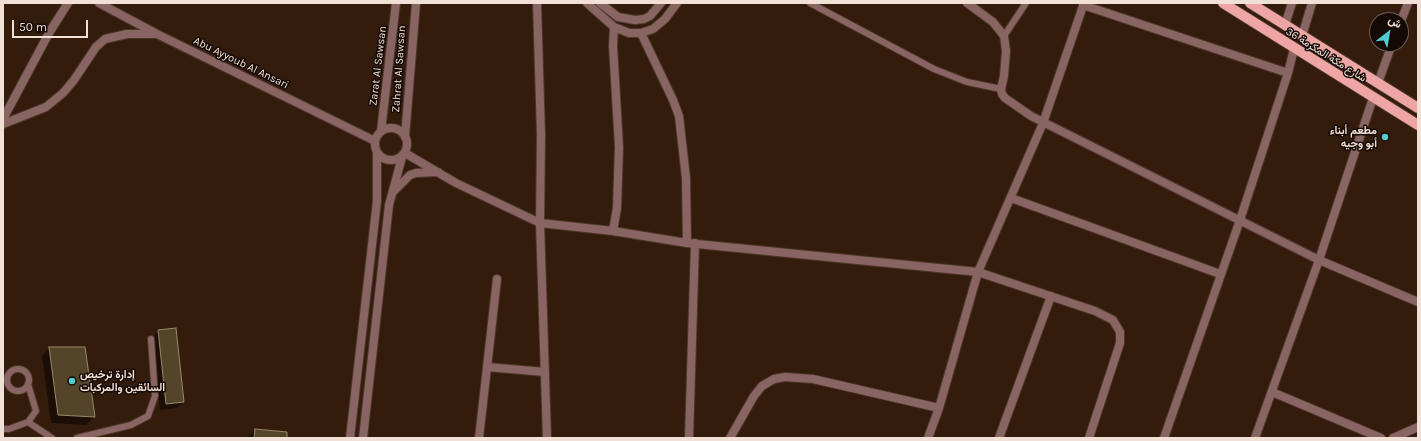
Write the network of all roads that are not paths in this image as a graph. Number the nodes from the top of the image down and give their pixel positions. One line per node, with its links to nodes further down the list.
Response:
1 (68, 3): 31 (street)
2 (99, 3): 21 (street, Abu Ayyoub Al Ansari)
3 (396, 3): 35 (street, Zarat Al Sawsan)
4 (416, 3): 36 (street, Zahrat Al Sawsan)
5 (537, 3): 44 (street)
6 (587, 3): 19 (street)
7 (600, 3): 8 (street)
8 (661, 3)
9 (677, 3): 20 (street)
10 (810, 3): 28 (lane)
11 (967, 3): 22 (street)
12 (1026, 3): 22 (lane)
13 (1223, 3): 24 (main road, شارع مكة المكرمة 36)
14 (1250, 3): 18 (main road, شارع مكة المكرمة 36)
15 (1292, 3): 18 (street)
16 (1312, 3): 23 (street)
17 (1083, 4): 26 (street); 32 (street)
18 (1285, 25): 23 (main road, شارع مكة المكرمة 36)
19 (614, 27): 20 (street); 45 (street)
20 (641, 33): 46 (street)
21 (157, 34): 33 (street); 37 (street, Abu Ayyoub Al Ansari)
22 (1004, 36): 28 (street)
23 (1302, 36): 27 (main road, شارع مكة المكرمة 36)
24 (1294, 48): 26 (street); 29 (main road, شارع مكة المكرمة 36)
25 (1389, 52): 27 (street)
26 (1288, 73): 43 (street)
27 (1378, 83): 30 (main road, شارع مكة المكرمة 36)
28 (1001, 89): 32 (street)
29 (1373, 98): 34 (main road, شارع مكة المكرمة 36); 47 (street)
30 (1418, 108)
31 (3, 119)
32 (1043, 123): 42 (street); 43 (street)
33 (3, 124)
34 (1418, 125)
35 (381, 132): 36 (street); 37 (street)
36 (405, 137): 39 (street)
37 (375, 141): 38 (street)
38 (377, 152): 39 (street); 67 (street)
39 (403, 155): 40 (street); 41 (street)
40 (438, 172): 41 (street); 44 (street)
41 (390, 196): 68 (street)
42 (1010, 198): 48 (street); 49 (street)
43 (1240, 220): 47 (street); 49 (street)
44 (540, 223): 45 (street); 55 (street)
45 (613, 231): 46 (street)
46 (691, 243): 48 (street); 71 (street)
47 (1319, 260): 52 (street); 60 (street)
48 (978, 272): 51 (street); 61 (street)
49 (1220, 274): 76 (street)
50 (497, 279): 54 (street)
51 (1051, 296): 74 (street); 75 (street)
52 (1418, 302)
53 (151, 339): 66 (lane)
54 (487, 367): 55 (street); 69 (street)
55 (545, 372): 70 (street)
56 (6, 373): 57 (lane); 59 (lane)
57 (28, 384): 59 (lane); 62 (lane)
58 (3, 386): 59 (lane)
59 (12, 388)
60 (1272, 392): 77 (street); 78 (street)
61 (939, 408): 72 (street); 73 (street)
62 (28, 422): 64 (lane); 65 (lane)
63 (1418, 427): 79 (street)
64 (3, 429)
65 (52, 438)
66 (77, 438)
67 (350, 438)
68 (363, 438)
69 (479, 438)
70 (546, 438)
71 (689, 438)
72 (730, 438)
73 (928, 438)
74 (999, 438)
75 (1089, 438)
76 (1164, 438)
77 (1255, 438)
78 (1381, 438)
79 (1393, 438)

